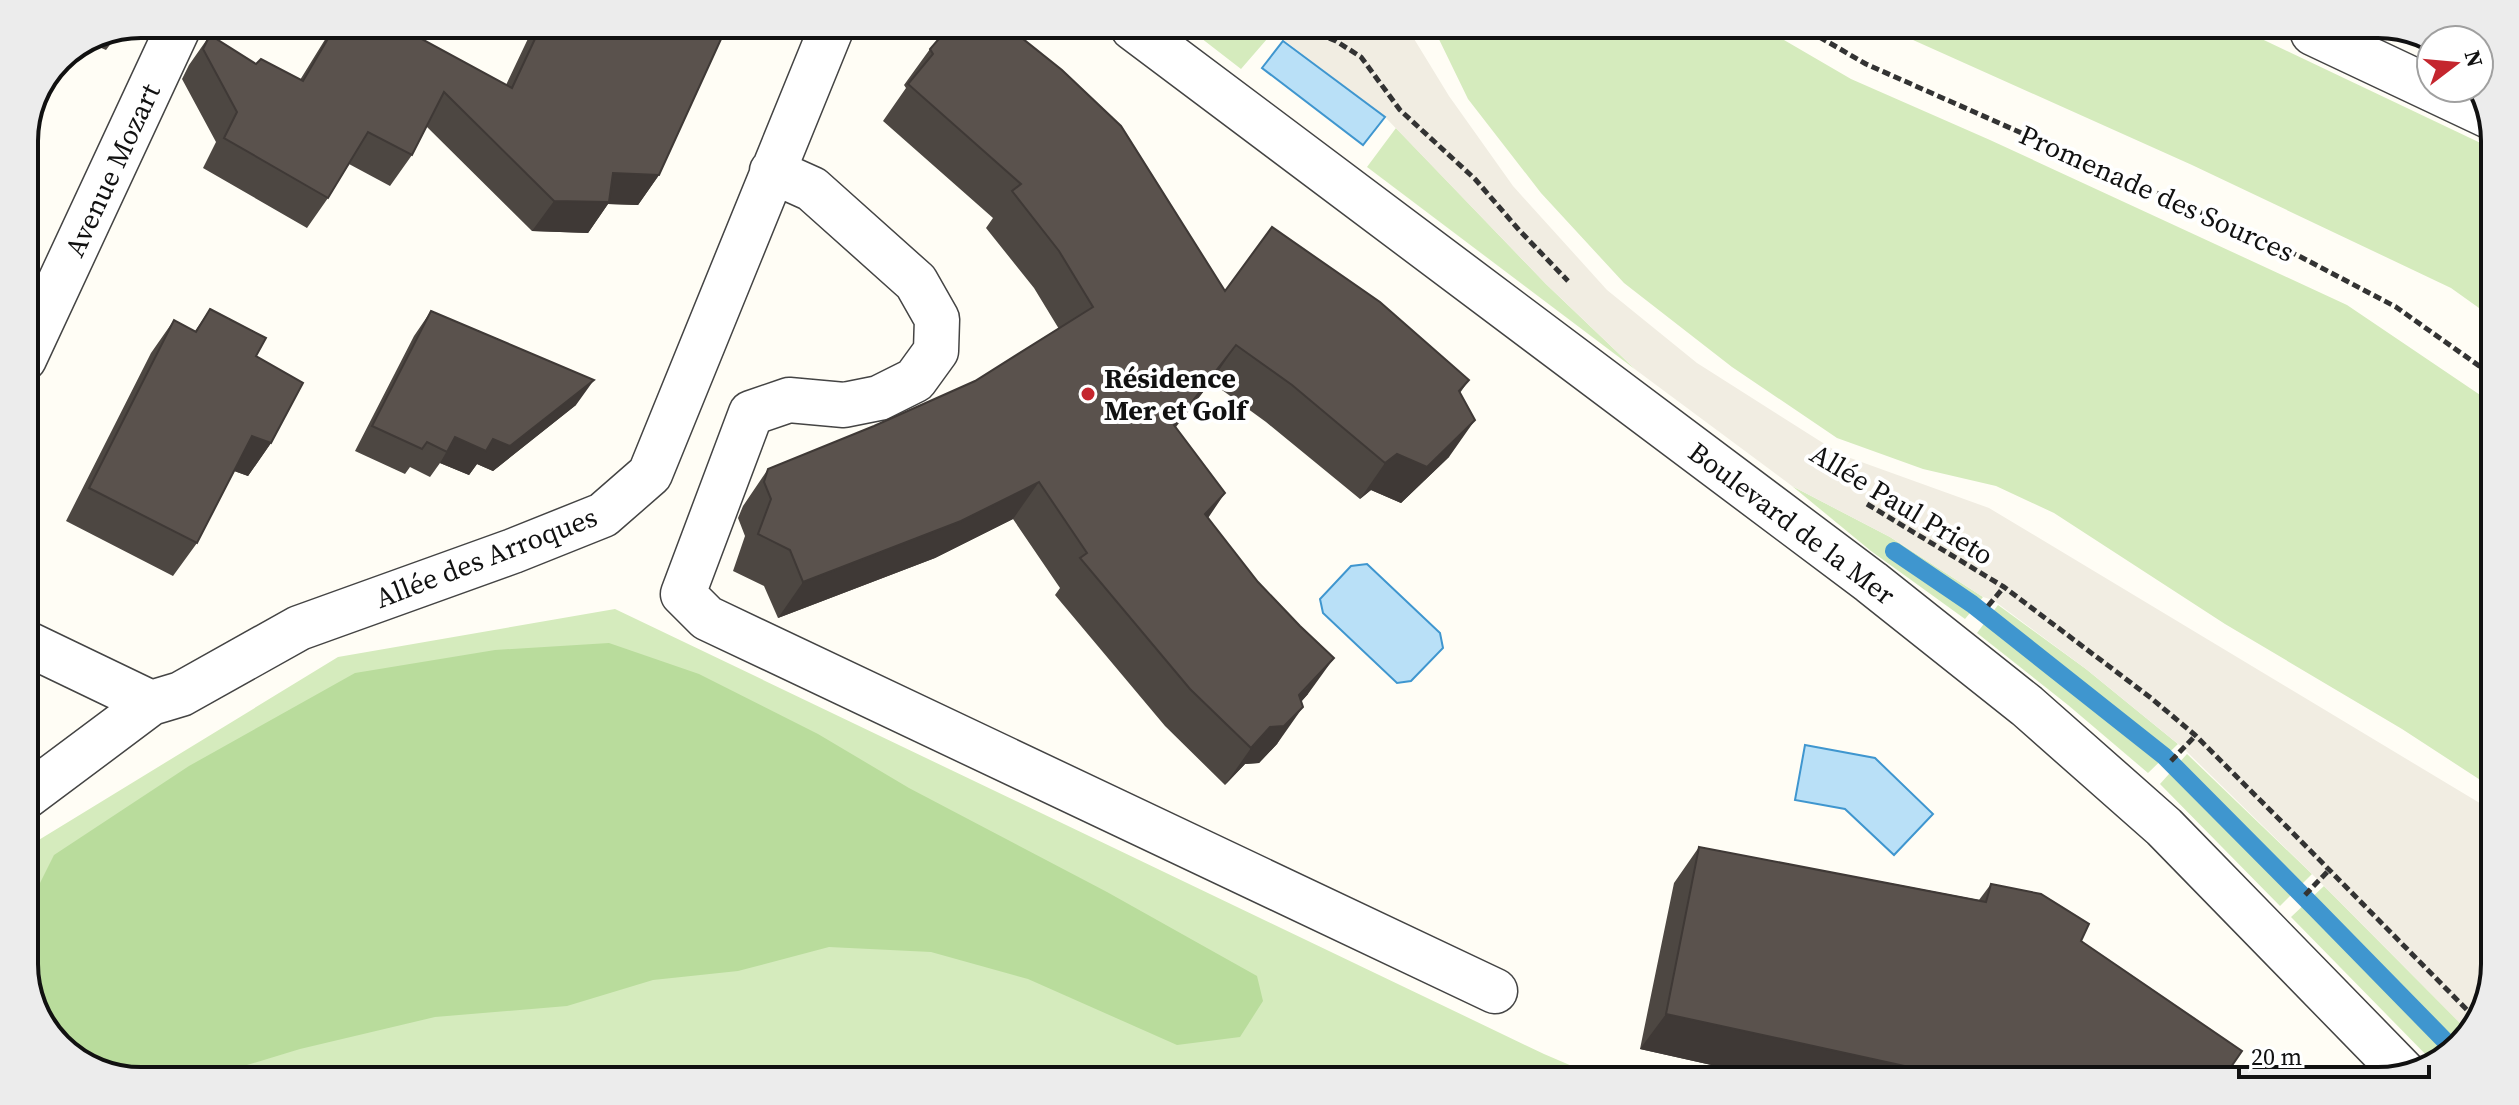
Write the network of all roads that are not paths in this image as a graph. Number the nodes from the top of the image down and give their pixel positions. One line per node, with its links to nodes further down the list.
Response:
1 (173, 38): 7 (street, Avenue Mozart)
2 (827, 38): 6 (street, Allée des Arroques)
3 (1146, 38): 12 (street, Boulevard de la Mer)
4 (2324, 38): 5 (street)
5 (2476, 110)
6 (772, 171): 9 (street, Allée des Arroques); 11 (street)
7 (38, 329)
8 (38, 649): 9 (street)
9 (151, 703): 10 (street, Allée des Arroques)
10 (38, 788)
11 (1495, 991)
12 (2396, 1065)

